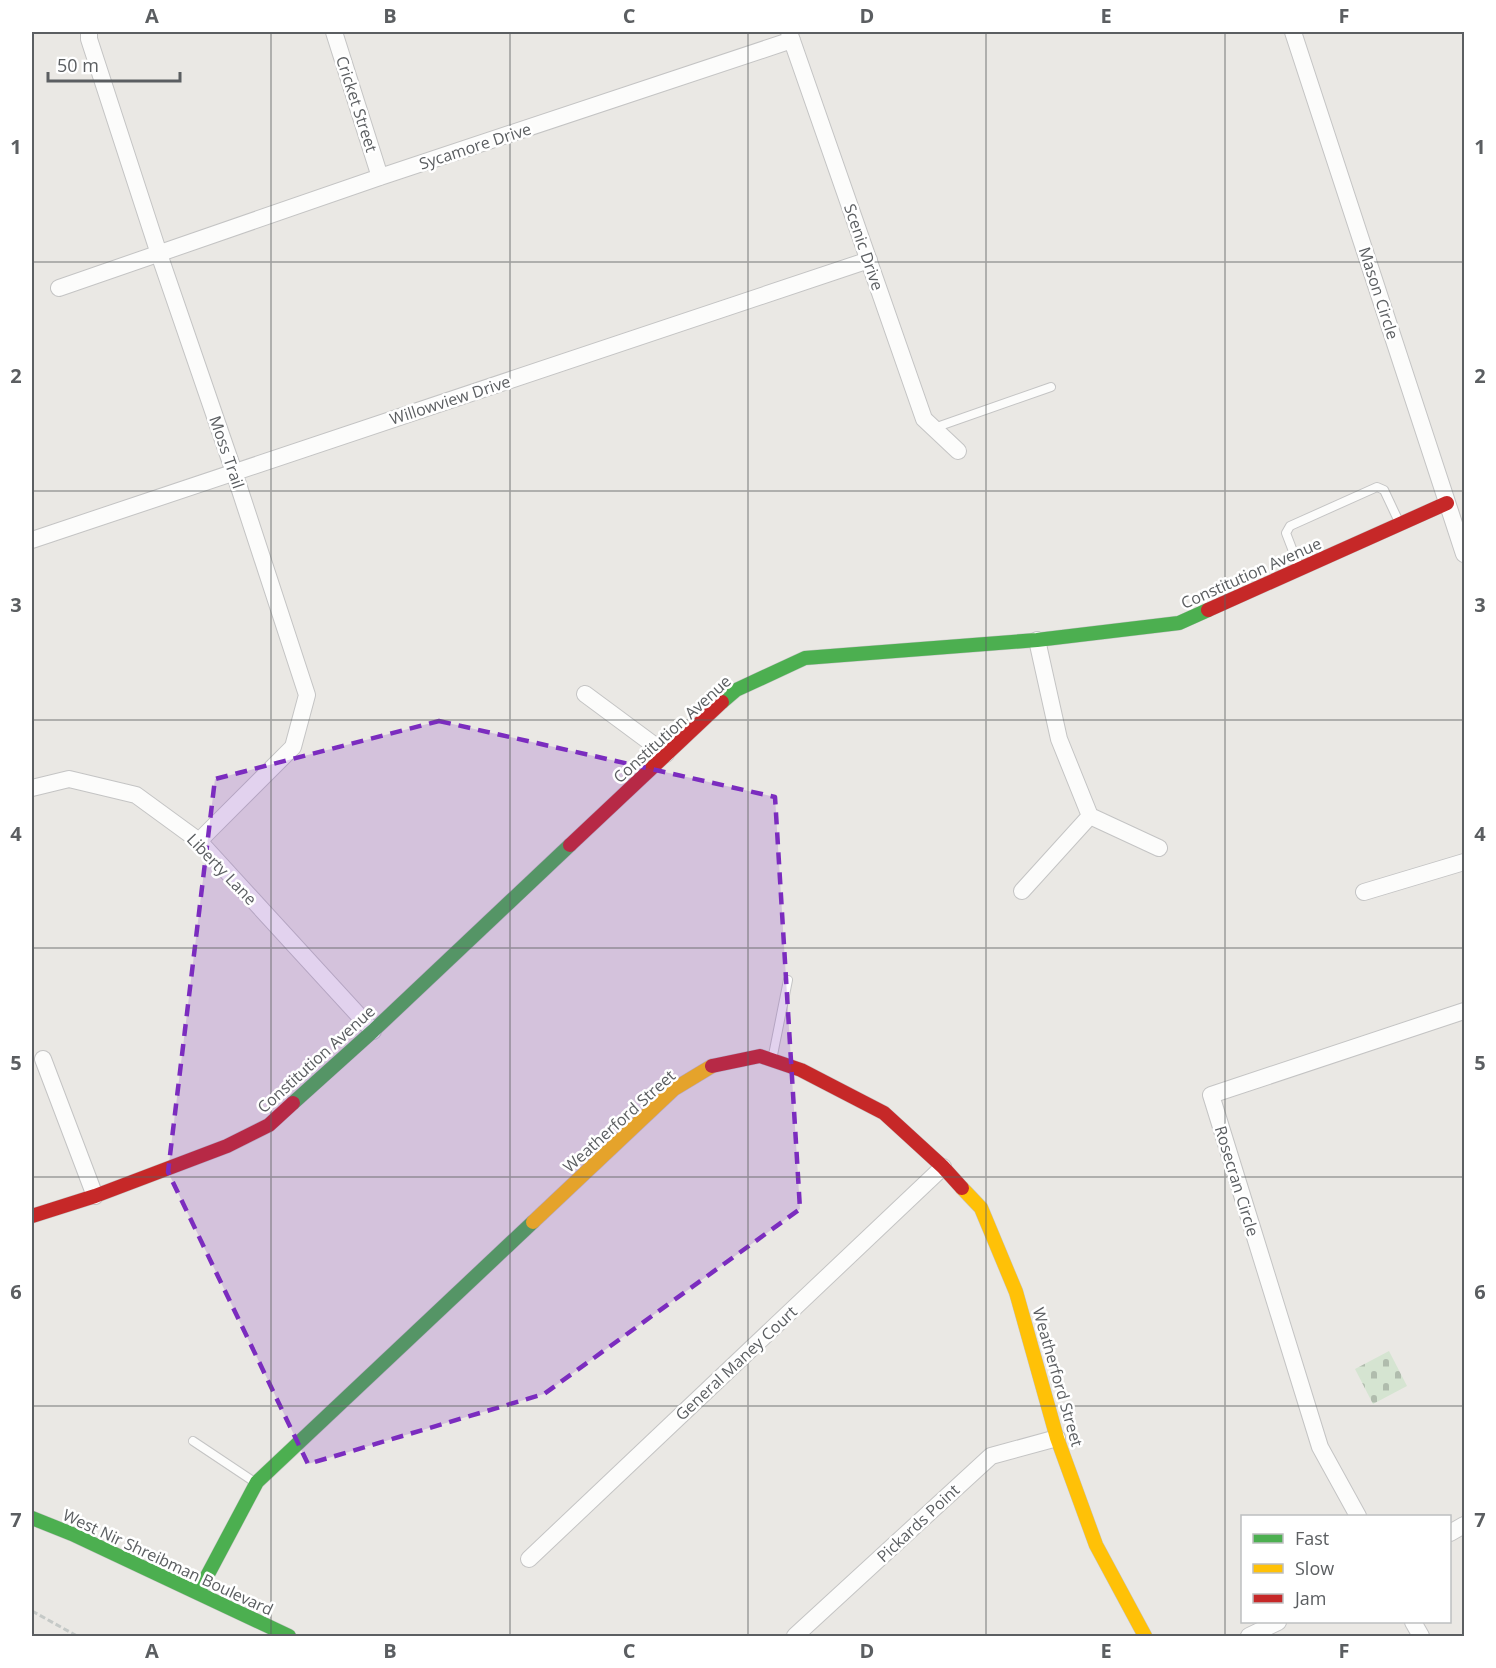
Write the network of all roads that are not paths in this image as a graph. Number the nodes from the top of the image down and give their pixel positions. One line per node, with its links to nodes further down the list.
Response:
1 (89, 32): 6 (street, Moss Trail)
2 (334, 32): 5 (street, Cricket Street)
3 (1293, 32): 13 (street, Mason Circle)
4 (790, 36): 5 (street, Sycamore Drive); 7 (street, Scenic Drive)
5 (380, 177): 6 (street, Sycamore Drive)
6 (159, 254): 8 (street, Sycamore Drive); 12 (street, Moss Trail)
7 (869, 260): 10 (street, Scenic Drive); 12 (street, Willowview Drive)
8 (59, 288)
9 (1052, 387): 10 (lane)
10 (933, 428): 11 (street, Scenic Drive)
11 (958, 451)
12 (234, 472): 15 (street, Willowview Drive); 23 (street, Moss Trail)
13 (1447, 503): 14 (street, Constitution Avenue); 16 (street, Mason Circle)
14 (1400, 524): 17 (street, Constitution Avenue); 17 (lane)
15 (32, 540)
16 (1464, 554)
17 (1299, 569): 18 (street, Constitution Avenue)
18 (1037, 640): 20 (street, Constitution Avenue); 22 (street)
19 (585, 694): 20 (street)
20 (666, 754): 30 (street, Constitution Avenue)
21 (32, 789): 23 (street, Liberty Lane)
22 (1090, 816): 24 (street); 26 (street)
23 (199, 841): 30 (street, Liberty Lane)
24 (1159, 848)
25 (1464, 862): 27 (street)
26 (1022, 891)
27 (1364, 892)
28 (788, 980): 32 (lane)
29 (1464, 1011): 39 (street, Rosecran Circle)
30 (373, 1031): 34 (street, Constitution Avenue)
31 (44, 1059): 34 (street)
32 (772, 1060): 33 (street, Weatherford Street); 38 (street, Weatherford Street)
33 (943, 1167): 36 (street, Weatherford Street); 41 (street, General Maney Court)
34 (94, 1196): 35 (street, Constitution Avenue)
35 (32, 1216)
36 (1057, 1438): 45 (street, Pickards Point); 46 (street, Weatherford Street)
37 (193, 1441): 38 (lane)
38 (257, 1483): 42 (street, Weatherford Street)
39 (1357, 1515)
40 (32, 1518): 42 (street, West Nir Shreibman Boulevard)
41 (529, 1559)
42 (198, 1593): 44 (street, West Nir Shreibman Boulevard)
43 (1276, 1623): 47 (street)
44 (289, 1636)
45 (795, 1636)
46 (1145, 1636)
47 (1249, 1636)

